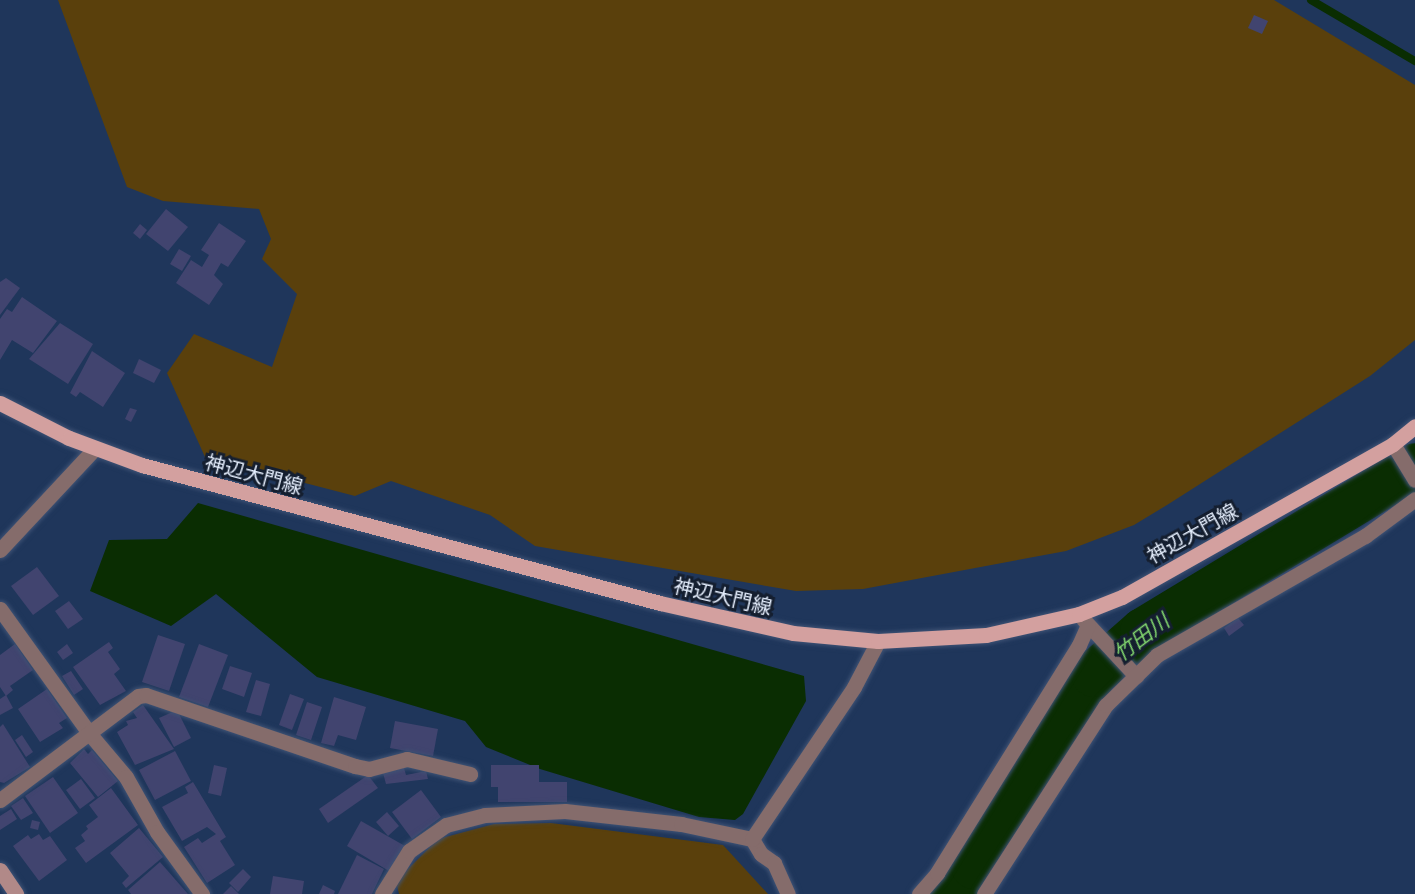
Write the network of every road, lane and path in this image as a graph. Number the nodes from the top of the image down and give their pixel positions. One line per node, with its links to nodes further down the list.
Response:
1 (0, 403): 4 (main road, 神辺大門線)
2 (1415, 426): 3 (main road, 神辺大門線)
3 (1393, 444): 5 (street); 9 (main road, 神辺大門線)
4 (95, 448): 7 (street); 10 (main road, 神辺大門線)
5 (1415, 480)
6 (1415, 499): 11 (street)
7 (0, 550)
8 (0, 609): 12 (street)
9 (1088, 625): 10 (main road, 神辺大門線); 11 (street); 21 (street)
10 (878, 641): 15 (street)
11 (1133, 673): 22 (street)
12 (89, 733): 13 (street); 14 (street); 18 (street)
13 (470, 774)
14 (0, 800)
15 (752, 839): 19 (street); 20 (street)
16 (0, 870): 17 (main road)
17 (16, 894)
18 (202, 894)
19 (382, 894)
20 (788, 894)
21 (919, 894)
22 (984, 894)

